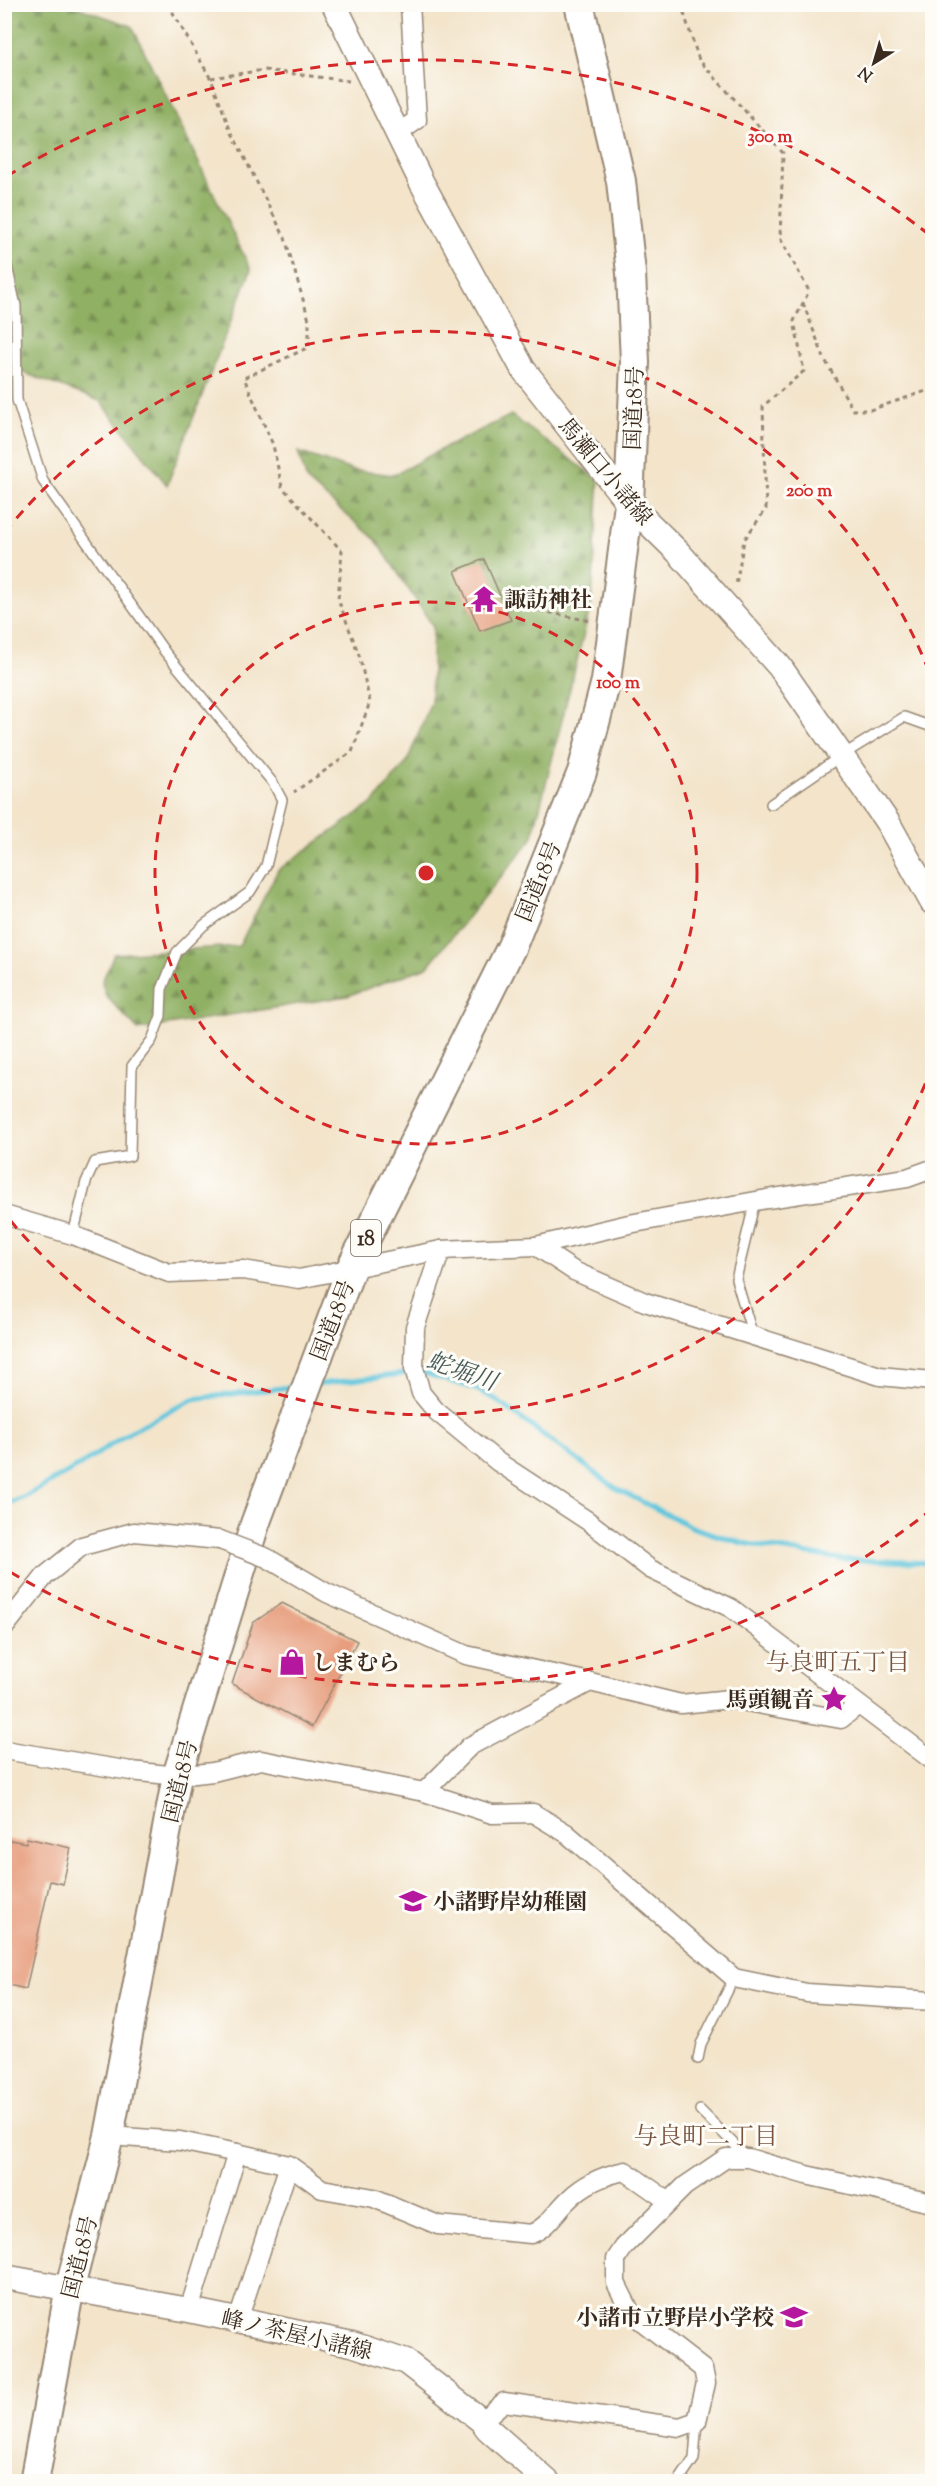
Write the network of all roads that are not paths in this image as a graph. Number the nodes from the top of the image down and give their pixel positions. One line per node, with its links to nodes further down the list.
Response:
1 (334, 4): 4 (main road, 馬瀬口小諸線)
2 (410, 4): 4 (street)
3 (579, 4): 6 (highway, 国道18号 / 18)
4 (398, 133): 6 (main road, 馬瀬口小諸線)
5 (4, 253): 14 (lane)
6 (629, 504): 8 (main road, 馬瀬口小諸線); 17 (highway, 国道18号 / 18)
7 (933, 727): 8 (lane)
8 (841, 756): 9 (lane); 10 (main road, 馬瀬口小諸線)
9 (771, 804)
10 (931, 897)
11 (933, 1169): 12 (street)
12 (755, 1201): 15 (street); 18 (lane)
13 (4, 1215): 14 (street)
14 (73, 1235): 17 (street)
15 (536, 1246): 16 (street); 18 (street)
16 (441, 1250): 17 (street); 22 (street)
17 (352, 1266): 25 (highway, 国道18号 / 18)
18 (753, 1336): 19 (street)
19 (933, 1381)
20 (4, 1628): 21 (street, bridge)
21 (590, 1682): 22 (street); 26 (street)
22 (858, 1705): 24 (street)
23 (4, 1750): 25 (street)
24 (933, 1760)
25 (177, 1776): 26 (street); 31 (highway, 国道18号 / 18)
26 (424, 1792): 27 (street)
27 (734, 1978): 28 (street); 29 (lane)
28 (933, 2001)
29 (698, 2059)
30 (700, 2110): 33 (lane)
31 (110, 2136): 32 (street); 38 (highway, 国道18号 / 18)
32 (237, 2152): 34 (street); 39 (street)
33 (748, 2158): 35 (street); 36 (street)
34 (289, 2165): 35 (street); 40 (street)
35 (668, 2201): 42 (street)
36 (933, 2203)
37 (4, 2277): 38 (main road, 峰ノ茶屋小諸線)
38 (70, 2287): 39 (main road, 峰ノ茶屋小諸線); 43 (highway, 国道18号 / 18)
39 (189, 2310): 40 (main road, 峰ノ茶屋小諸線)
40 (238, 2320): 41 (main road, 峰ノ茶屋小諸線)
41 (482, 2421): 42 (street); 44 (main road, 峰ノ茶屋小諸線)
42 (697, 2421): 45 (lane)
43 (34, 2481)
44 (548, 2481)
45 (678, 2481)

